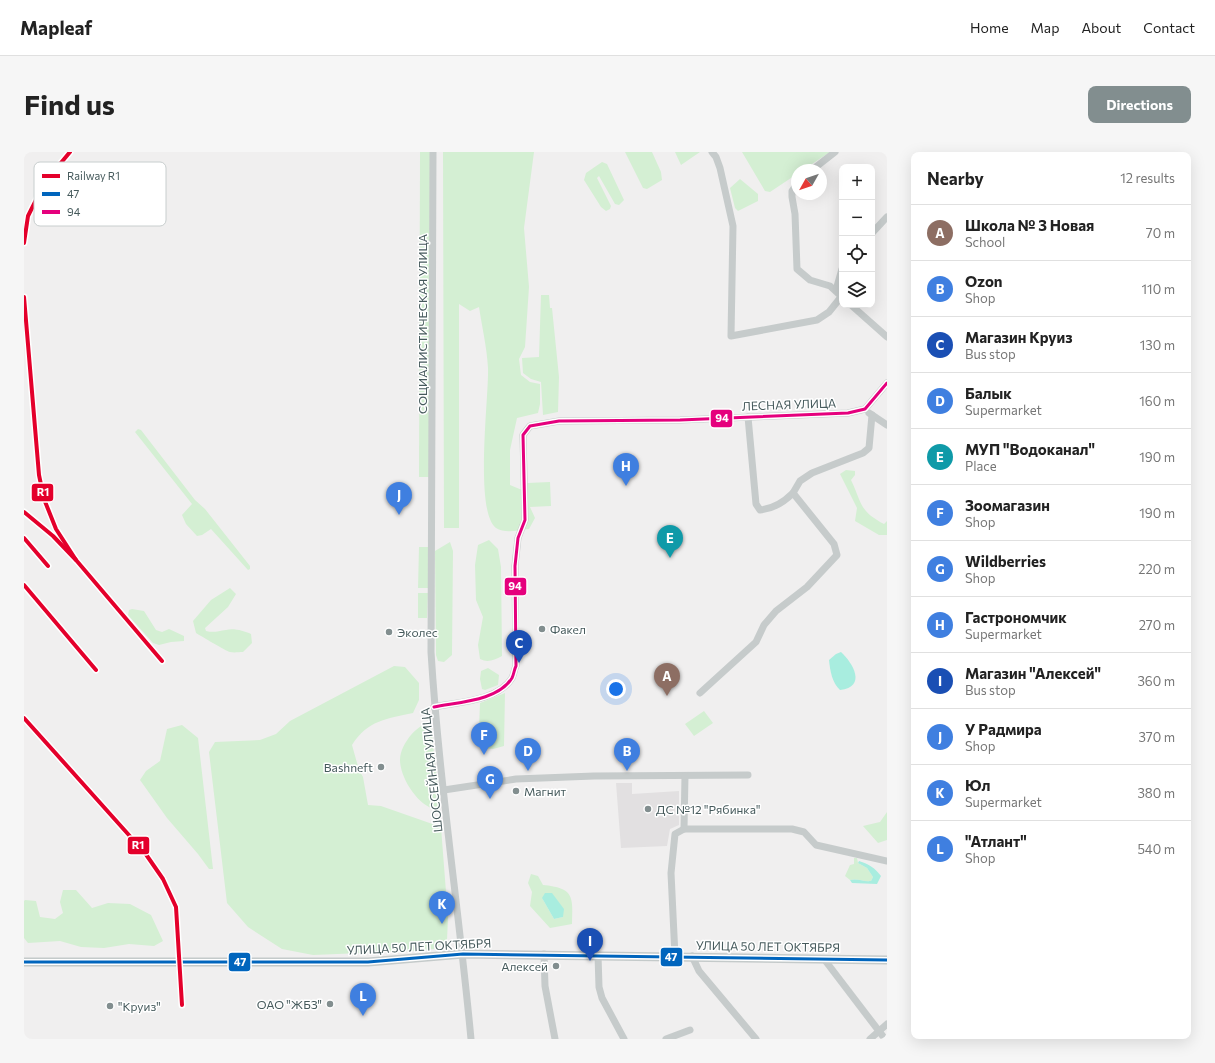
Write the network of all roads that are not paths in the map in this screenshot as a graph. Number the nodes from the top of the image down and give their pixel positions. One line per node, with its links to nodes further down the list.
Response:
1 (433, 152): 20 (street, СОЦИАЛИСТИЧЕСКАЯ УЛИЦА)
2 (712, 152): 11 (street)
3 (834, 152): 4 (street)
4 (819, 164)
5 (793, 200): 9 (street)
6 (887, 217): 7 (street)
7 (875, 230)
8 (841, 272): 9 (street)
9 (836, 290): 10 (street)
10 (839, 294)
11 (839, 300)
12 (854, 308): 13 (street)
13 (887, 337)
14 (887, 383): 15 (street)
15 (865, 409): 16 (street); 17 (street, ЛЕСНАЯ УЛИЦА)
16 (872, 415): 18 (street); 19 (street)
17 (748, 417): 19 (street); 22 (street, ЛЕСНАЯ УЛИЦА)
18 (887, 425)
19 (793, 493): 21 (street)
20 (432, 497): 22 (street, ШОССЕЙНАЯ УЛИЦА)
21 (700, 693)
22 (434, 707): 25 (street, ШОССЕЙНАЯ УЛИЦА)
23 (748, 775): 24 (street)
24 (685, 776): 25 (street); 26 (street)
25 (444, 790): 28 (street, ШОССЕЙНАЯ УЛИЦА)
26 (684, 829): 27 (street); 31 (street)
27 (887, 861)
28 (463, 954): 29 (main road, УЛИЦА 50 ЛЕТ ОКТЯБРЯ); 35 (main road, УЛИЦА 50 ЛЕТ ОКТЯБРЯ); 39 (street, ШОССЕЙНАЯ УЛИЦА)
29 (544, 954): 30 (main road, УЛИЦА 50 ЛЕТ ОКТЯБРЯ); 40 (street)
30 (598, 955): 31 (main road, УЛИЦА 50 ЛЕТ ОКТЯБРЯ); 41 (street)
31 (675, 956): 32 (main road, УЛИЦА 50 ЛЕТ ОКТЯБРЯ)
32 (692, 956): 33 (main road, УЛИЦА 50 ЛЕТ ОКТЯБРЯ); 43 (street)
33 (824, 959): 34 (main road, УЛИЦА 50 ЛЕТ ОКТЯБРЯ); 38 (street)
34 (887, 960)
35 (24, 962)
36 (887, 1024): 38 (street)
37 (690, 1030): 42 (street)
38 (880, 1030): 44 (street); 45 (street)
39 (472, 1039)
40 (555, 1039)
41 (624, 1039)
42 (666, 1039)
43 (756, 1039)
44 (870, 1039)
45 (885, 1039)

